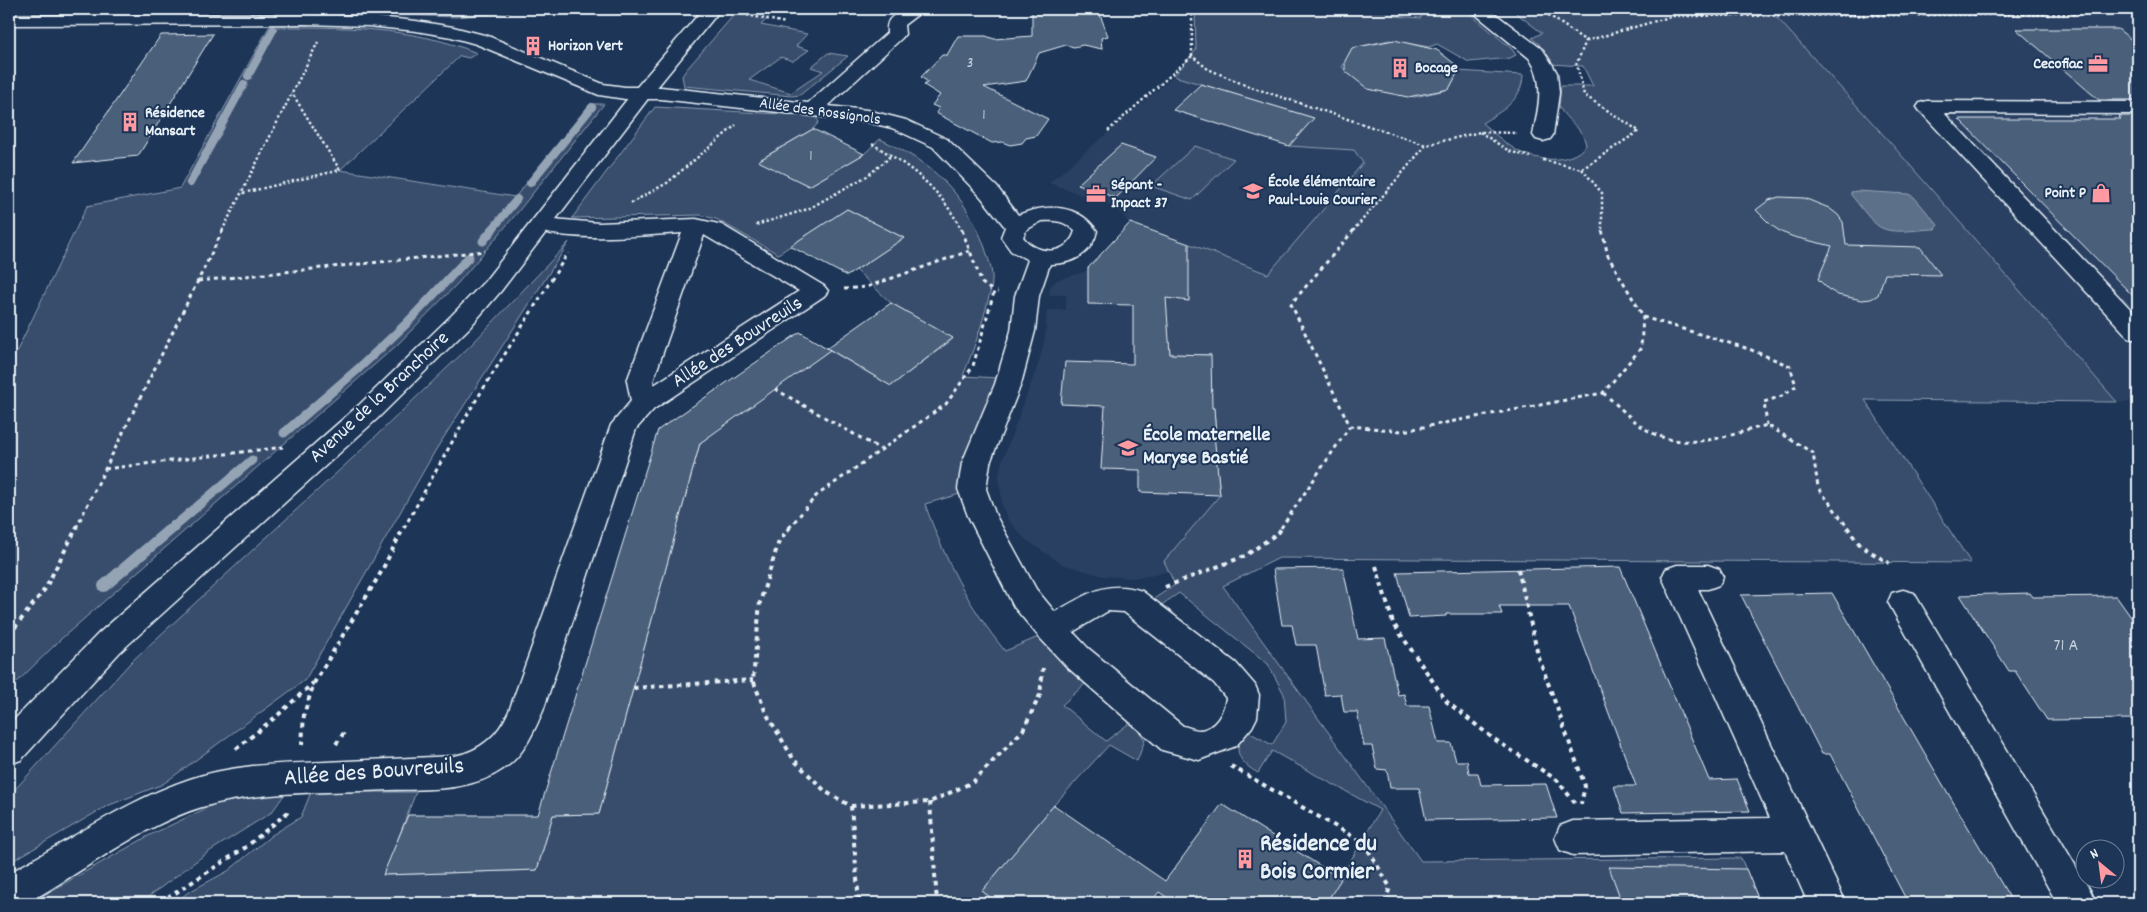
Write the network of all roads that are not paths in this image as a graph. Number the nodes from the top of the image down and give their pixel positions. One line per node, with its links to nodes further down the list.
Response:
1 (712, 9): 5 (street, Avenue de la Branchoire)
2 (916, 9): 7 (street)
3 (1478, 9): 8 (street)
4 (9, 20): 5 (street, Allée des Rossignols)
5 (643, 92): 7 (street, Allée des Rossignols); 9 (street, Avenue de la Branchoire)
6 (2138, 108): 13 (street)
7 (812, 110): 11 (street, Allée des Rossignols)
8 (1543, 135)
9 (541, 225): 10 (street, Allée des Bouvreuils); 18 (street, Avenue de la Branchoire)
10 (696, 226): 14 (street, Allée des Bouvreuils); 14 (street, Allée des Bouvreuils)
11 (1016, 227): 12 (street, Allée des Rossignols); 12 (street, Allée des Rossignols)
12 (1041, 257): 17 (street)
13 (2138, 332)
14 (646, 404): 21 (street, Allée des Bouvreuils)
15 (1708, 576): 19 (street)
16 (1903, 602): 23 (street)
17 (1051, 629): 17 (street)
18 (9, 749)
19 (1795, 834): 20 (street); 22 (street)
20 (1573, 838)
21 (9, 893)
22 (1827, 903)
23 (2077, 903)

